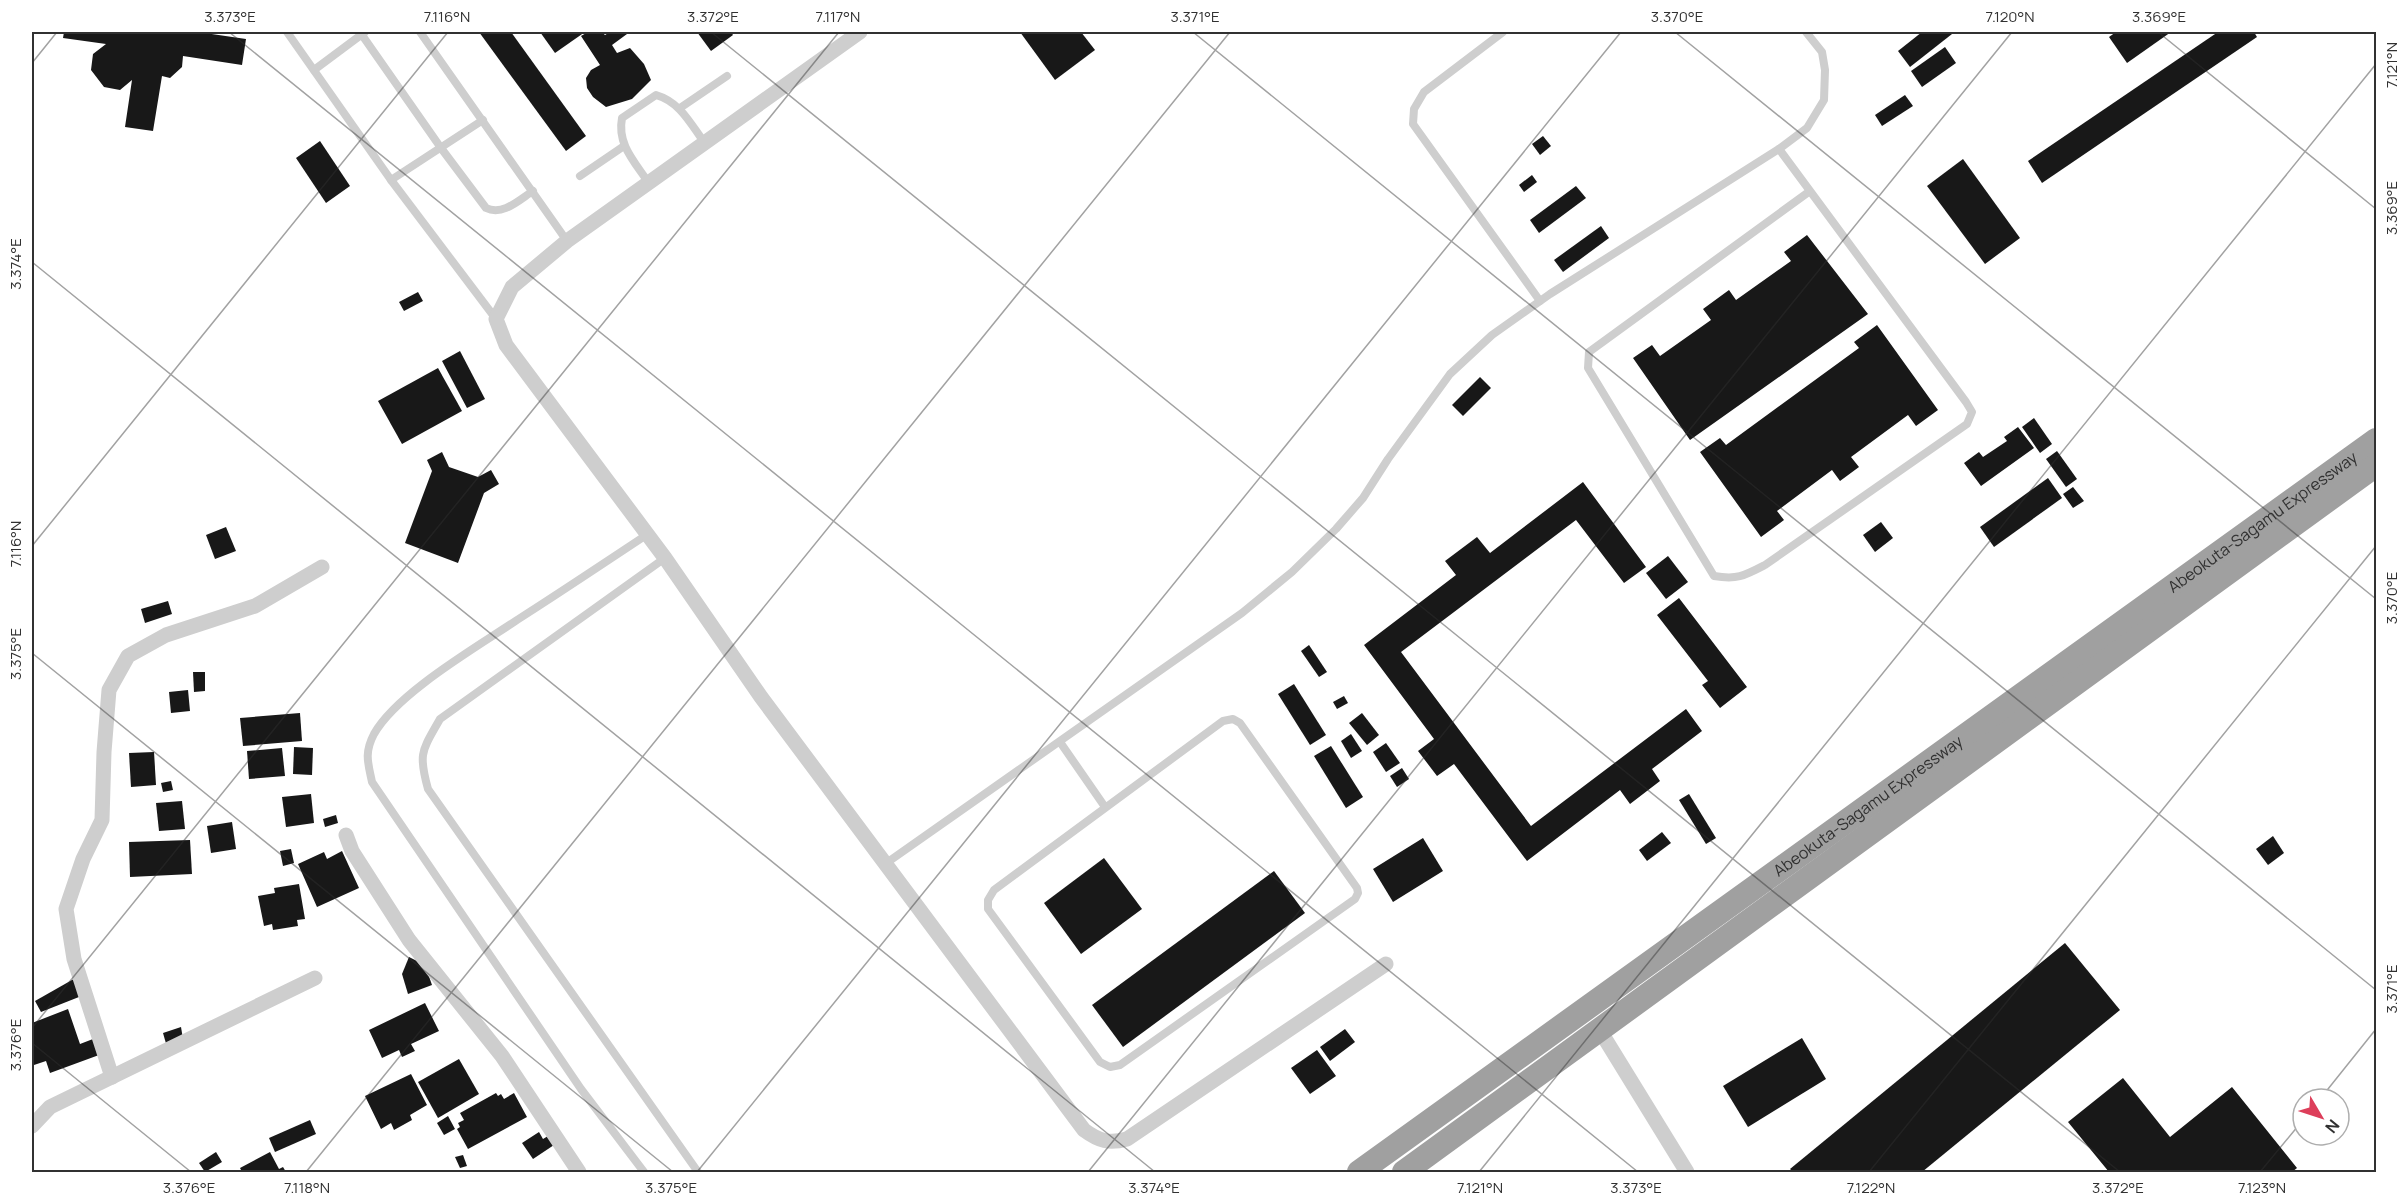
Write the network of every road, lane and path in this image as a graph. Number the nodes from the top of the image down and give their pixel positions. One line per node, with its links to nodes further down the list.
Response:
1 (286, 32): 7 (lane)
2 (420, 32): 10 (lane)
3 (857, 32): 11 (street)
4 (1503, 32): 21 (lane)
5 (1806, 32): 14 (lane)
6 (364, 33): 7 (lane); 13 (lane)
7 (314, 70): 16 (lane)
8 (727, 76): 9 (lane)
9 (680, 108): 11 (lane); 12 (lane)
10 (483, 120): 13 (lane); 18 (lane)
11 (704, 142): 17 (street)
12 (624, 146): 15 (lane); 17 (lane)
13 (441, 148): 16 (lane); 18 (lane)
14 (1779, 149): 19 (lane); 21 (lane)
15 (580, 176)
16 (392, 180): 22 (lane)
17 (648, 182): 20 (street)
18 (533, 191): 20 (lane)
19 (1810, 191): 19 (lane)
20 (567, 241): 22 (street)
21 (1540, 301): 28 (lane)
22 (496, 319): 25 (street)
23 (2376, 440): 40 (highway, Abeokuta-Sagamu Expressway)
24 (2376, 465): 34 (highway, Abeokuta-Sagamu Expressway)
25 (648, 534): 26 (street); 38 (lane)
26 (665, 558): 31 (street); 39 (lane)
27 (322, 567): 35 (street)
28 (1060, 742): 29 (lane); 31 (lane)
29 (1105, 807): 29 (lane)
30 (346, 835): 37 (street)
31 (885, 864): 32 (street)
32 (1386, 964)
33 (315, 978): 35 (street)
34 (1599, 1029): 41 (highway, Abeokuta-Sagamu Expressway); 42 (street)
35 (112, 1077): 36 (street)
36 (32, 1126)
37 (579, 1173)
38 (644, 1173)
39 (698, 1173)
40 (1359, 1173)
41 (1404, 1173)
42 (1687, 1173)

